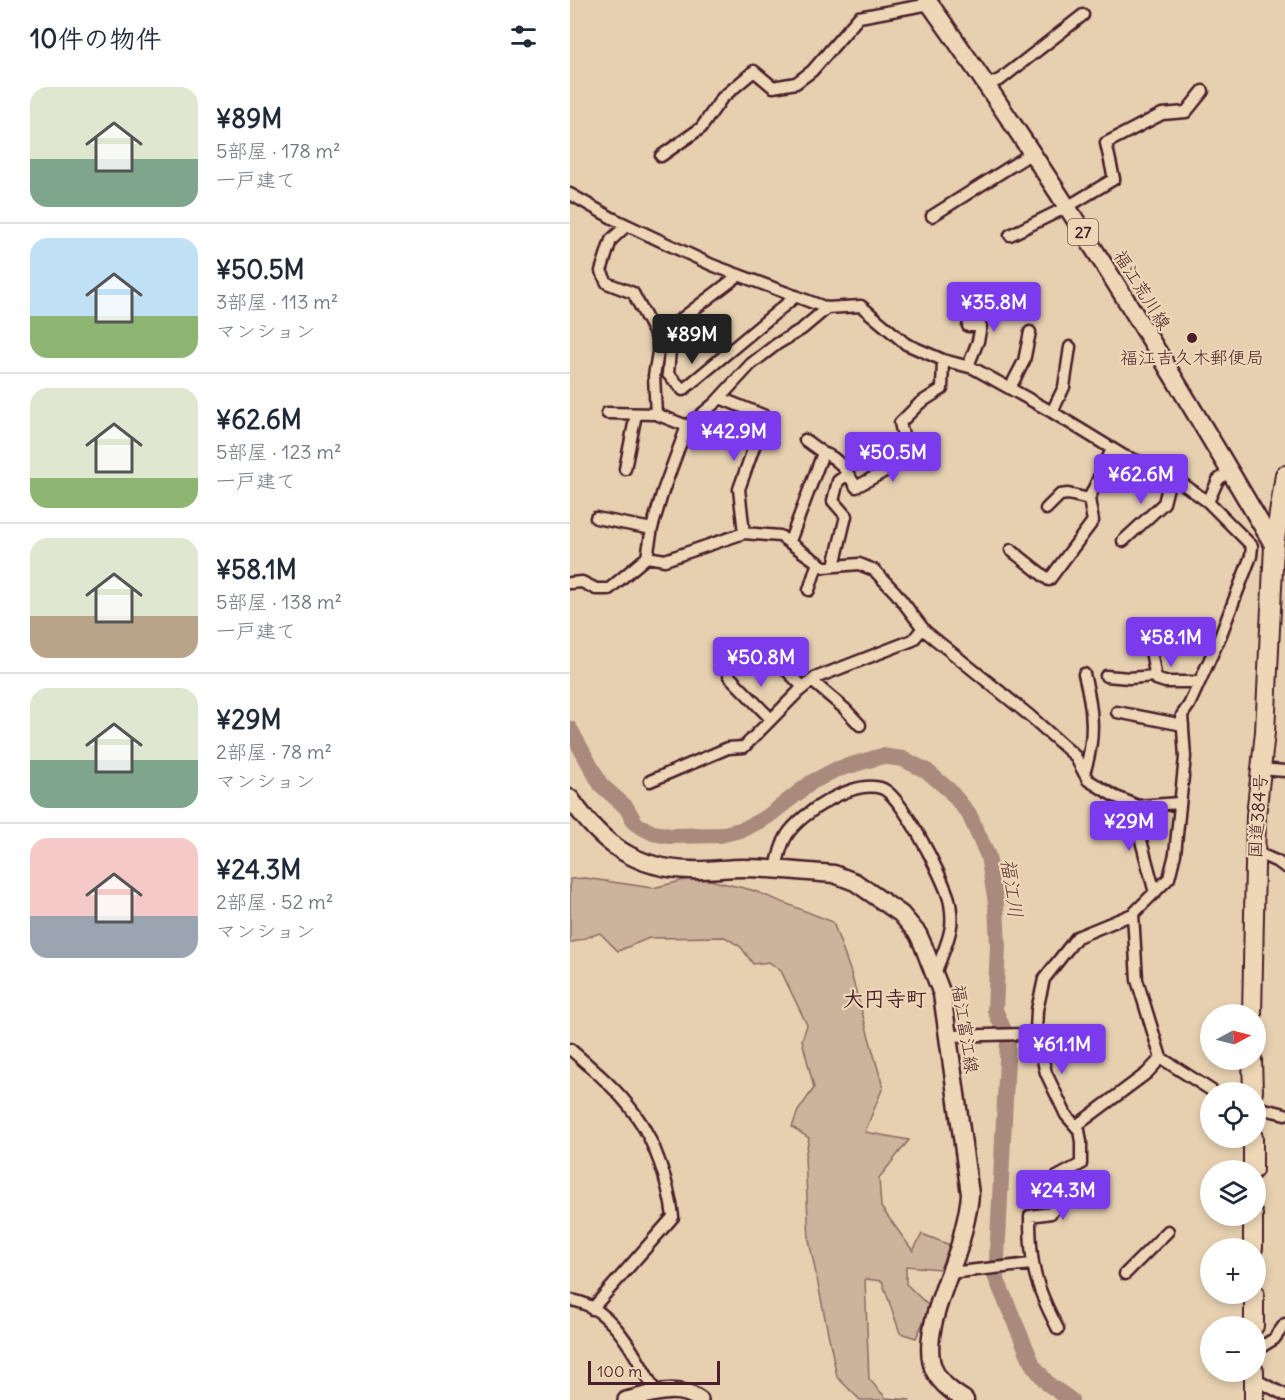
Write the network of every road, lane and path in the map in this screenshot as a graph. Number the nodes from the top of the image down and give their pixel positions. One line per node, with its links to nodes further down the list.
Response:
1 (928, 2): 3 (main road, 福江荒川線 / 27); 6 (street)
2 (1083, 15): 3 (street)
3 (986, 86): 5 (main road, 福江荒川線 / 27)
4 (1203, 90): 8 (street)
5 (1032, 153): 8 (main road, 福江荒川線 / 27); 9 (street)
6 (661, 156)
7 (570, 194): 10 (street)
8 (1067, 207): 11 (street); 31 (main road, 福江荒川線 / 27)
9 (932, 216)
10 (627, 225): 12 (street); 25 (street)
11 (1010, 235)
12 (739, 275): 13 (street); 13 (street)
13 (796, 296): 14 (street)
14 (826, 308): 18 (street); 21 (street)
15 (968, 326): 19 (street)
16 (1030, 332): 20 (street)
17 (1070, 347): 22 (street)
18 (943, 360): 19 (street); 32 (street)
19 (968, 366): 20 (street)
20 (1010, 388): 22 (street)
21 (720, 398): 26 (street); 40 (street)
22 (1052, 412): 28 (street)
23 (607, 413): 24 (street)
24 (636, 414): 25 (street); 30 (street)
25 (656, 414): 26 (street)
26 (687, 426): 39 (street)
27 (805, 440): 29 (street)
28 (1112, 449): 33 (street); 35 (street)
29 (823, 453): 32 (street); 41 (street)
30 (625, 469)
31 (1230, 470): 36 (street); 44 (main road, 福江荒川線 / 27)
32 (848, 474): 47 (street)
33 (1171, 475): 36 (street); 42 (street)
34 (1285, 475): 44 (highway, 国道384号)
35 (1089, 499): 37 (street); 43 (street)
36 (1208, 502): 57 (street)
37 (1046, 509)
38 (596, 518): 39 (street)
39 (652, 529): 45 (street)
40 (744, 532): 41 (street); 45 (street)
41 (790, 541): 46 (street)
42 (1123, 542)
43 (1011, 550)
44 (1280, 552): 63 (highway, 国道384号)
45 (647, 557): 48 (street)
46 (818, 562): 47 (street); 49 (street)
47 (834, 566): 50 (street)
48 (570, 583)
49 (809, 590)
50 (923, 628): 58 (street); 65 (street)
51 (1150, 645): 56 (street)
52 (765, 648): 58 (street)
53 (1084, 674): 65 (street)
54 (729, 676): 60 (street)
55 (1106, 676): 56 (street)
56 (1155, 676): 57 (street)
57 (1199, 682): 62 (street)
58 (808, 684): 60 (street); 61 (street)
59 (1117, 712): 62 (street)
60 (771, 719): 66 (street)
61 (860, 725)
62 (1183, 725): 68 (street)
63 (1261, 769): 64 (street); 70 (highway, 国道384号)
64 (1285, 771)
65 (1084, 772): 69 (street)
66 (650, 781)
67 (570, 798): 72 (main road, 福江富江線)
68 (1179, 802): 69 (street); 73 (street)
69 (1131, 803): 73 (street)
70 (1255, 852): 71 (street); 76 (highway, 国道384号)
71 (1285, 867)
72 (776, 870): 75 (main road, 福江富江線); 75 (street)
73 (1155, 893): 74 (street)
74 (1133, 915): 77 (street); 80 (street)
75 (935, 974): 78 (main road, 福江富江線)
76 (1252, 1004)
77 (1032, 1033): 78 (street); 84 (street)
78 (947, 1036): 87 (main road, 福江富江線)
79 (570, 1049): 90 (street)
80 (1161, 1058): 81 (street); 84 (street)
81 (1200, 1083)
82 (1266, 1109): 83 (street)
83 (1285, 1114)
84 (1076, 1126): 86 (street)
85 (1168, 1231): 88 (street)
86 (1032, 1264): 87 (street); 92 (street)
87 (950, 1273): 100 (main road, 福江富江線)
88 (1125, 1274)
89 (570, 1300): 90 (street)
90 (592, 1309): 96 (street)
91 (1285, 1324): 93 (street)
92 (1058, 1329)
93 (1266, 1344)
94 (1254, 1382): 101 (highway)
95 (1265, 1382): 97 (street)
96 (657, 1393): 98 (street); 99 (street)
97 (1285, 1395)
98 (626, 1400)
99 (700, 1400)
100 (965, 1400)
101 (1254, 1400)

